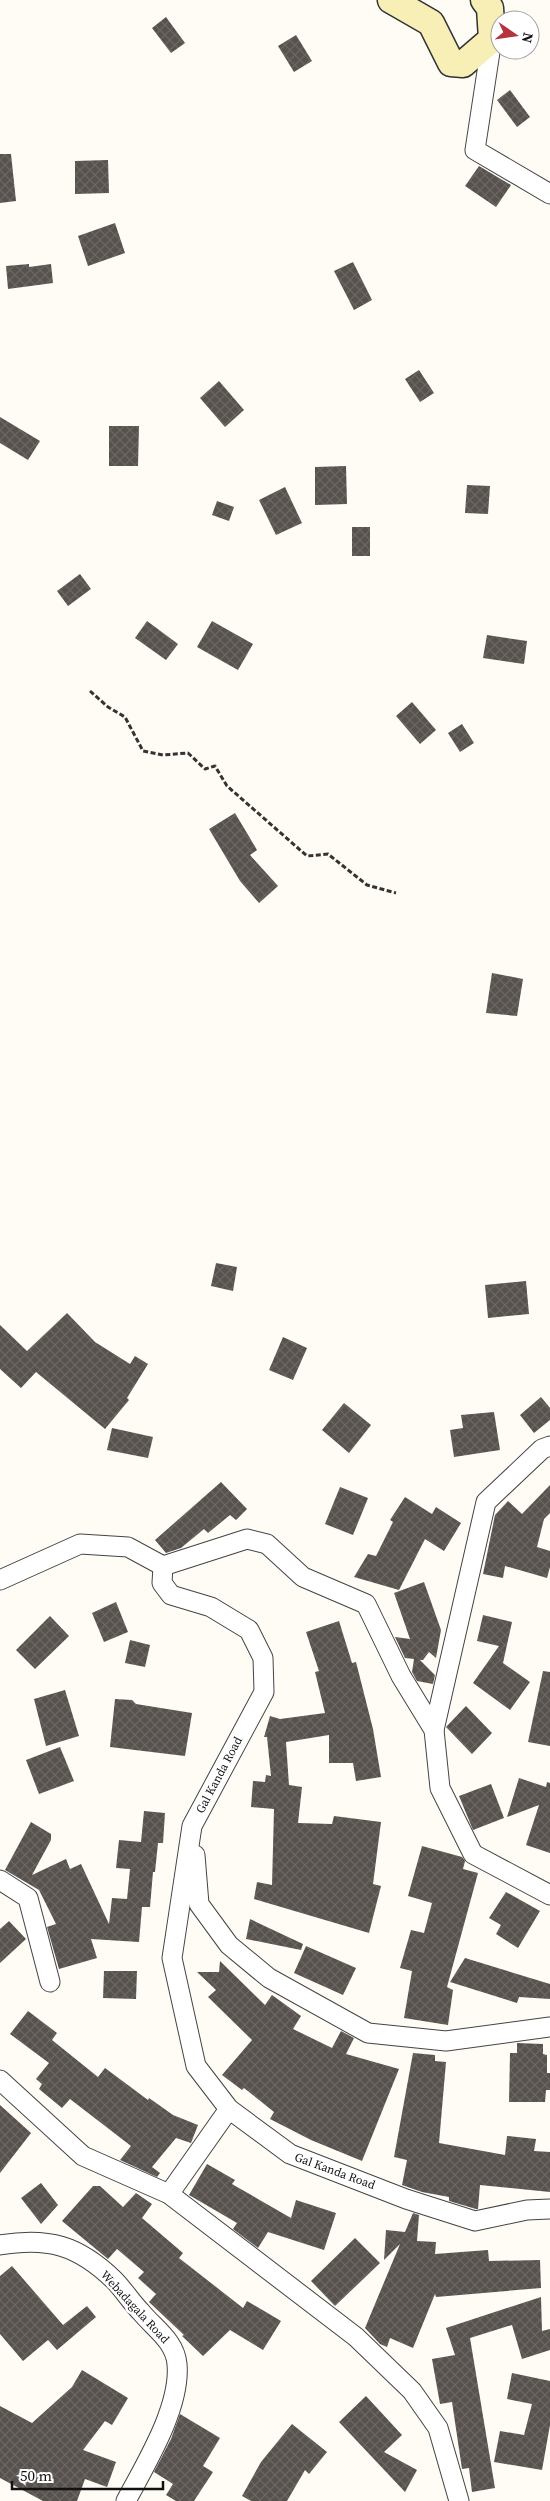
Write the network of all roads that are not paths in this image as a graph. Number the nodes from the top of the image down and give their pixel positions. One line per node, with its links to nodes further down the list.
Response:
1 (391, 0): 2 (main road)
2 (490, 41)
3 (490, 52): 4 (street)
4 (550, 194)
5 (550, 1446): 8 (street)
6 (163, 1566): 7 (street); 8 (street); 9 (street, Gal Kanda Road)
7 (0, 1580)
8 (434, 1730): 11 (street)
9 (192, 1826): 13 (street); 15 (street, Gal Kanda Road)
10 (0, 1880): 12 (street)
11 (550, 1895)
12 (50, 1982)
13 (550, 2027)
14 (0, 2080): 16 (street)
15 (229, 2109): 16 (street); 17 (street, Gal Kanda Road)
16 (169, 2194): 20 (street)
17 (550, 2208)
18 (0, 2244): 19 (street, Webadagala Road)
19 (126, 2501)
20 (459, 2501)

